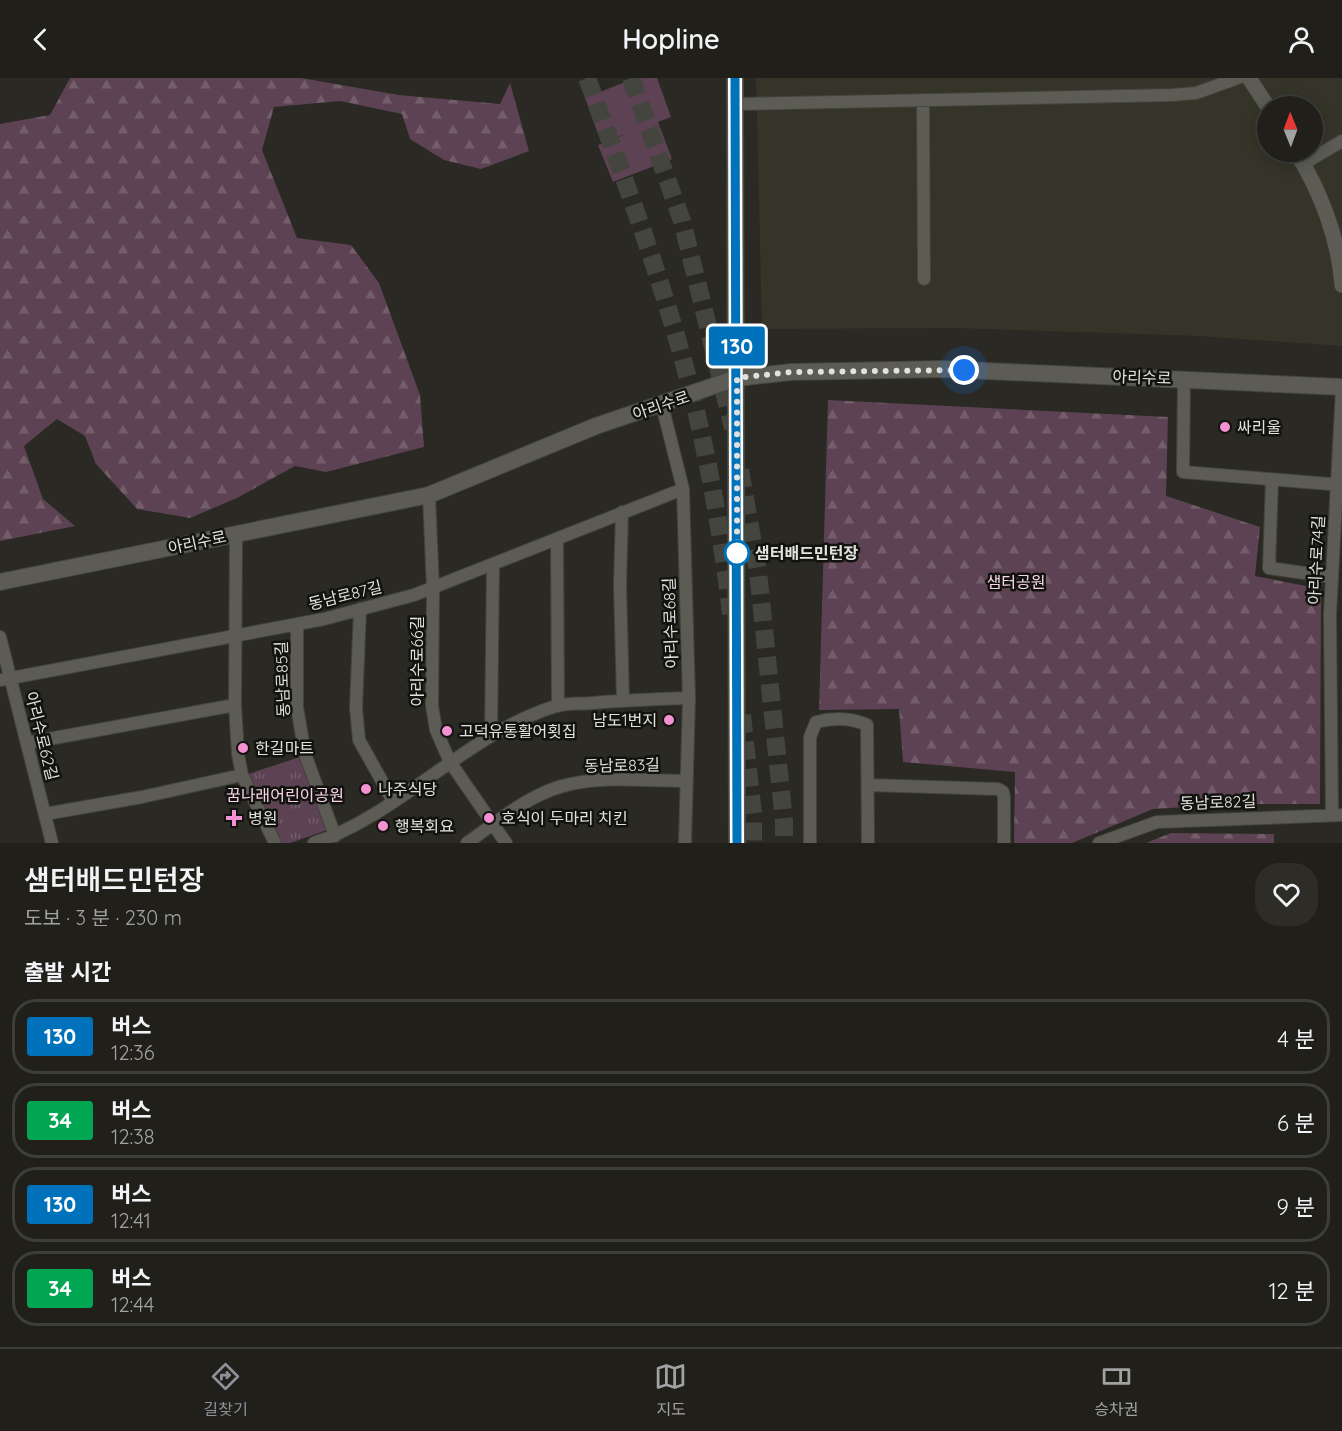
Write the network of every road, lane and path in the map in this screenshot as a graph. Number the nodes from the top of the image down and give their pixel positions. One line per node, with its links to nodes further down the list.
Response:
1 (735, 78): 6 (main road)
2 (1238, 78): 5 (street)
3 (1249, 78): 4 (street)
4 (1261, 96)
5 (923, 100): 6 (street); 11 (street)
6 (737, 104): 12 (main road)
7 (1342, 141): 8 (street)
8 (1323, 149)
9 (1302, 162): 10 (street)
10 (1342, 276)
11 (924, 279)
12 (737, 378): 13 (main road, 아리수로); 15 (main road, 아리수로); 54 (main road)
13 (1184, 379): 14 (main road, 아리수로); 16 (street)
14 (1342, 388): 17 (street, 아리수로74길)
15 (662, 405): 18 (street, 아리수로68길); 19 (main road, 아리수로)
16 (1272, 479): 17 (street); 24 (street)
17 (1339, 485): 24 (street, 아리수로74길)
18 (683, 489): 20 (street, 동남로87길); 32 (street, 아리수로68길)
19 (429, 495): 21 (main road, 아리수로); 26 (street, 아리수로66길)
20 (622, 512): 22 (street, 동남로87길); 33 (street)
21 (236, 534): 25 (main road, 아리수로); 29 (street)
22 (557, 539): 23 (street, 동남로87길); 35 (street)
23 (493, 564): 26 (street, 동남로87길); 37 (street)
24 (1332, 577): 36 (street, 아리수로74길)
25 (0, 582)
26 (433, 589): 27 (street, 동남로87길); 39 (street, 아리수로66길)
27 (360, 609): 28 (street, 동남로87길); 43 (street)
28 (297, 624): 29 (street, 동남로87길); 47 (street, 동남로85길)
29 (236, 636): 31 (street, 동남로87길); 34 (street)
30 (0, 637): 31 (street, 아리수로62길)
31 (5, 679): 38 (street, 아리수로62길)
32 (689, 698): 33 (street); 41 (street, 아리수로68길)
33 (623, 700): 35 (street)
34 (235, 705): 38 (street); 40 (street)
35 (558, 706): 37 (street)
36 (1337, 734): 45 (street, 아리수로74길)
37 (491, 736): 39 (street)
38 (27, 743): 44 (street, 아리수로62길)
39 (450, 762): 43 (street); 46 (street, 아리수로66길)
40 (242, 774): 44 (street); 49 (street)
41 (686, 781): 46 (street, 동남로83길); 53 (street, 아리수로68길)
42 (868, 785): 55 (street); 56 (street); 57 (street)
43 (393, 801): 47 (street)
44 (45, 814): 48 (street, 아리수로62길)
45 (1337, 815): 58 (street, 동남로82길)
46 (494, 824): 51 (street, 동남로83길); 52 (street, 아리수로66길)
47 (335, 836): 50 (street)
48 (52, 843)
49 (275, 843)
50 (314, 843)
51 (467, 843)
52 (506, 843)
53 (685, 843)
54 (737, 843)
55 (810, 843)
56 (868, 843)
57 (1004, 843)
58 (1099, 843)

